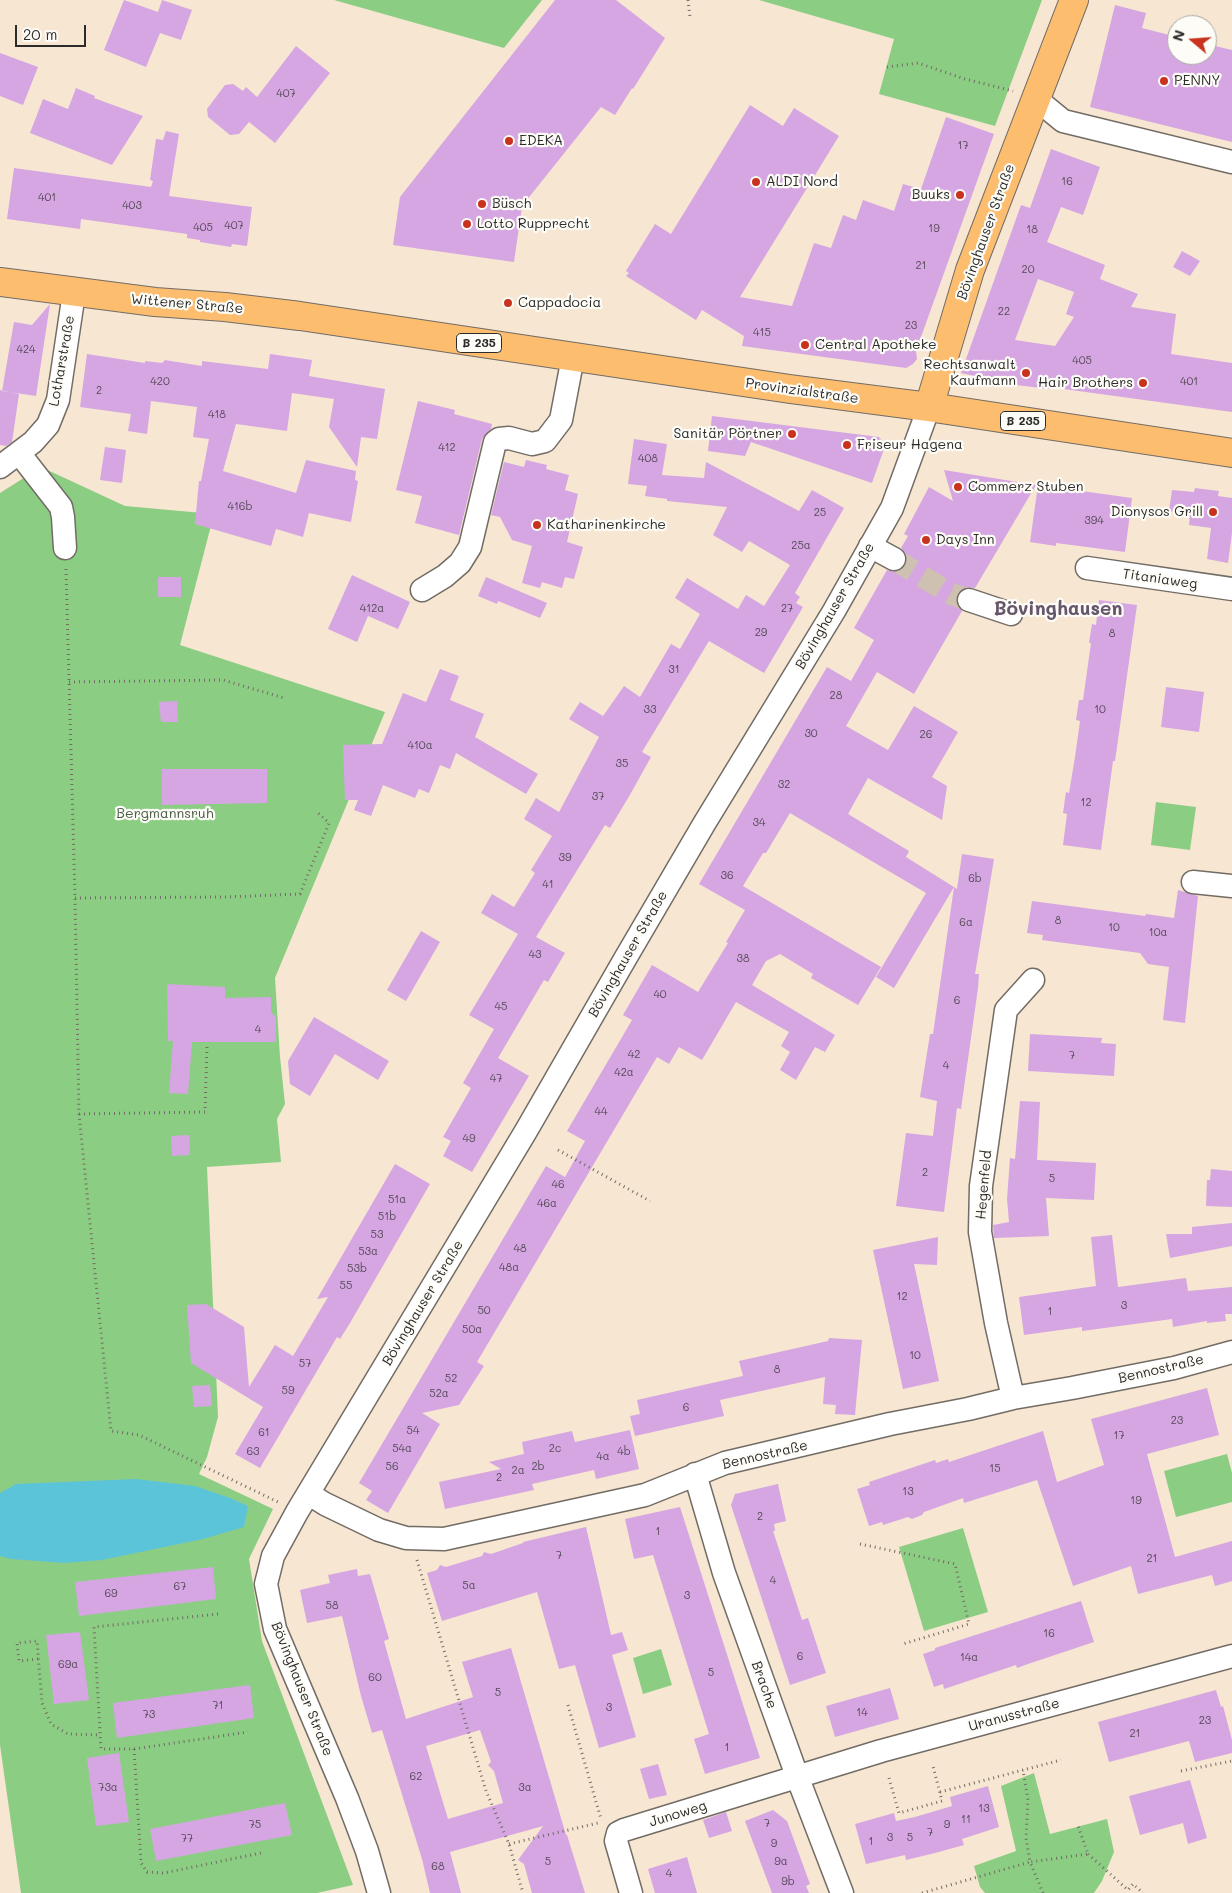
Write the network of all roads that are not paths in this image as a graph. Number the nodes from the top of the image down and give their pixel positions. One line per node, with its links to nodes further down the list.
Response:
1 (1069, 11): 2 (main road, Bövinghauser Straße)
2 (1035, 98): 3 (street); 8 (main road, Bövinghauser Straße)
3 (1232, 162)
4 (0, 282): 5 (main road, Wittener Straße / B 235)
5 (74, 292): 6 (main road, Wittener Straße / B 235); 9 (street, Lotharstraße)
6 (373, 328): 7 (main road, Provinzialstraße / B 235)
7 (573, 357): 8 (main road, Provinzialstraße / B 235); 17 (street)
8 (929, 407): 10 (main road, Provinzialstraße / B 235); 12 (street, Bövinghauser Straße)
9 (19, 453): 11 (street, Lotharstraße); 13 (street)
10 (1232, 453)
11 (0, 467)
12 (870, 546): 14 (street); 26 (street, Bövinghauser Straße)
13 (65, 548)
14 (894, 560)
15 (1087, 568): 16 (street, Titaniaweg)
16 (1232, 589)
17 (422, 590)
18 (969, 600): 19 (street)
19 (1011, 614)
20 (1193, 882): 21 (street)
21 (1232, 886)
22 (1033, 980): 24 (street, Hegenfeld)
23 (1232, 1352): 24 (street, Bennostraße)
24 (1013, 1398): 25 (street, Bennostraße)
25 (694, 1474): 26 (street, Bennostraße); 28 (street, Brache)
26 (303, 1503): 29 (street, Bövinghauser Straße)
27 (1232, 1656): 28 (street, Uranusstraße)
28 (797, 1776): 30 (street, Junoweg); 31 (street, Brache)
29 (380, 1893)
30 (631, 1893)
31 (842, 1893)

